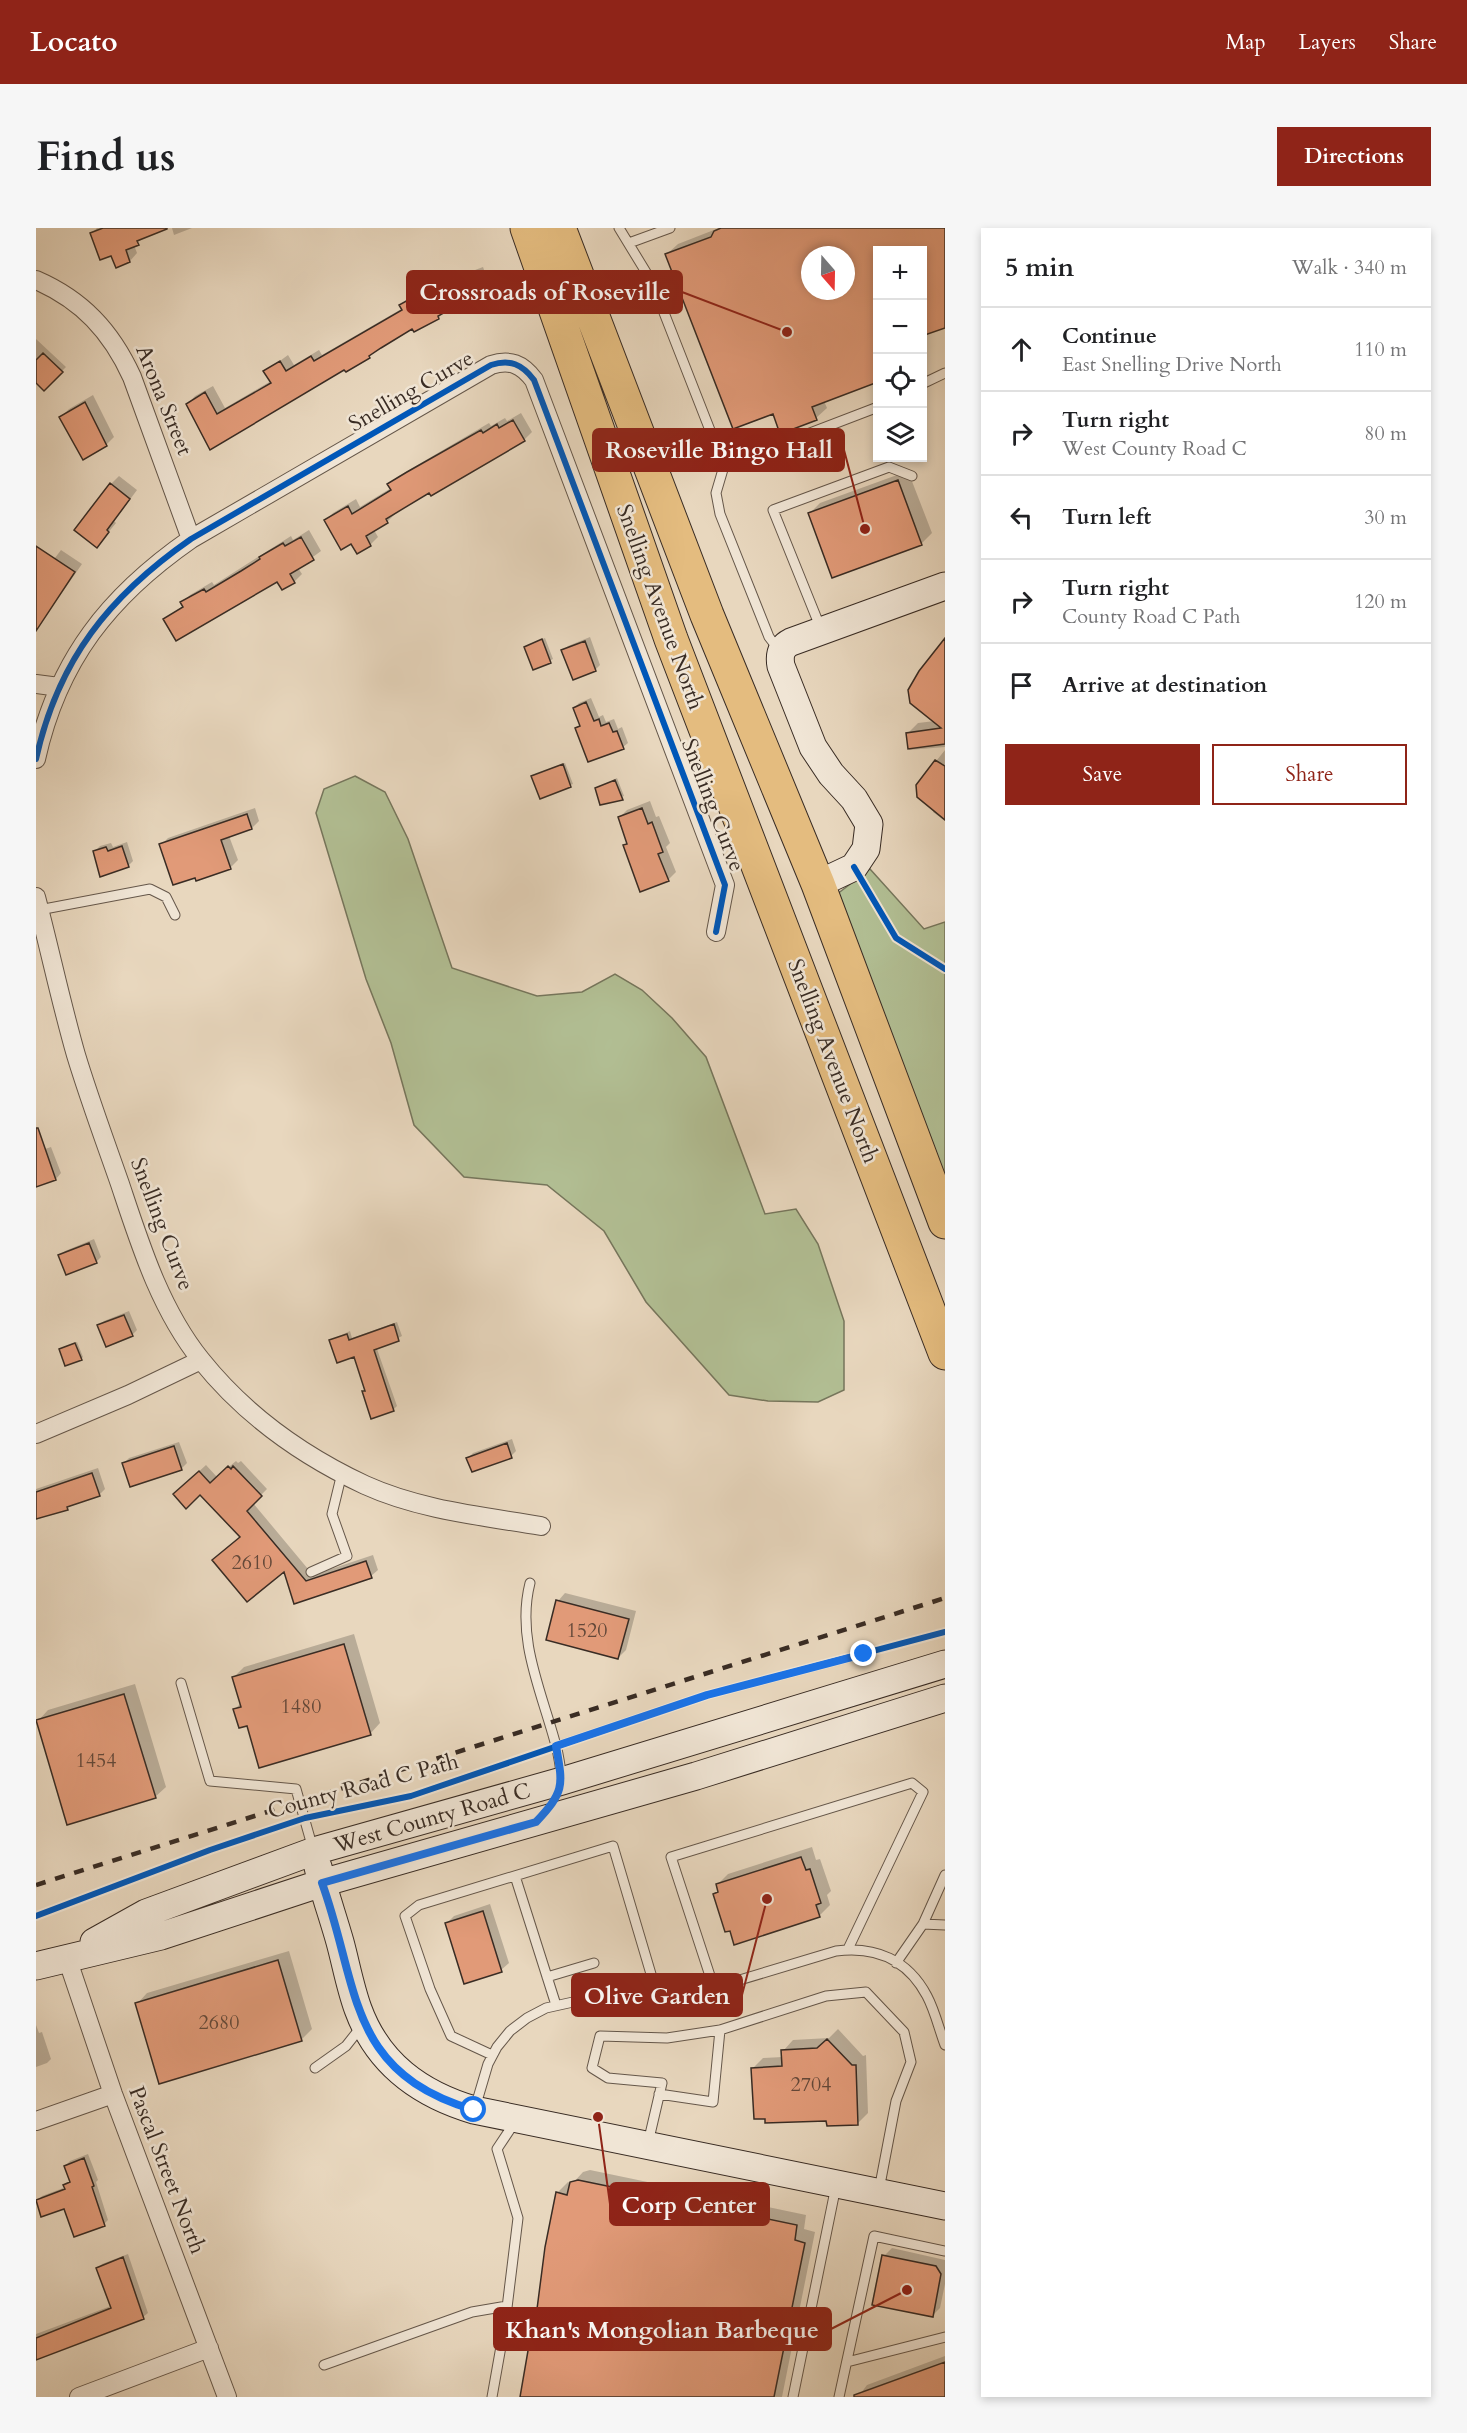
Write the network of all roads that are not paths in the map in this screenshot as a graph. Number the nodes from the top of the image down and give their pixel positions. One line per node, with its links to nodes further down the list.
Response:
1 (515, 228): 8 (highway)
2 (527, 228): 8 (highway, Snelling Avenue North)
3 (559, 228): 21 (highway, Snelling Avenue North)
4 (619, 228): 6 (lane)
5 (670, 228): 6 (lane)
6 (629, 243): 12 (lane)
7 (36, 280): 14 (street, Arona Street)
8 (559, 326): 26 (highway, Snelling Avenue North)
9 (945, 373): 10 (lane)
10 (927, 382)
11 (875, 408): 12 (lane)
12 (724, 466): 17 (lane)
13 (912, 476): 16 (lane)
14 (191, 538): 19 (street, Snelling Curve); 24 (street, Snelling Curve)
15 (945, 586): 16 (main road)
16 (822, 631): 17 (main road)
17 (781, 652): 21 (main road)
18 (36, 684): 19 (street)
19 (59, 687): 20 (street, Snelling Curve)
20 (36, 759)
21 (818, 884): 25 (highway, Snelling Avenue North)
22 (38, 904): 23 (lane); 27 (street, Snelling Curve)
23 (175, 915)
24 (716, 932)
25 (945, 1222)
26 (945, 1353)
27 (201, 1360): 28 (street); 29 (street, Snelling Curve)
28 (36, 1434)
29 (342, 1473): 30 (street, Snelling Curve); 31 (lane)
30 (541, 1526)
31 (311, 1572)
32 (530, 1583): 36 (lane)
33 (945, 1664): 36 (main road, West County Road C)
34 (181, 1683): 38 (lane)
35 (945, 1698): 37 (main road, West County Road C)
36 (562, 1781): 37 (main road); 38 (main road, West County Road C)
37 (536, 1822): 41 (main road, West County Road C)
38 (314, 1851): 41 (main road); 45 (main road, West County Road C)
39 (945, 1875): 42 (lane)
40 (515, 1876): 49 (lane); 51 (lane); 56 (lane)
41 (322, 1883): 45 (main road, West County Road C); 53 (main road)
42 (923, 1924): 43 (lane); 47 (lane)
43 (945, 1925)
44 (848, 1949): 47 (lane); 50 (lane); 50 (lane)
45 (67, 1958): 48 (main road, West County Road C); 58 (street, Pascal Street North)
46 (594, 1963): 49 (lane)
47 (896, 1963): 55 (lane)
48 (36, 1966)
49 (547, 1977): 52 (lane)
50 (714, 1988): 51 (lane)
51 (659, 2001): 52 (lane)
52 (556, 2006): 56 (lane)
53 (364, 2023): 57 (lane); 60 (main road)
54 (720, 2030): 59 (lane); 59 (lane); 65 (lane)
55 (945, 2045)
56 (492, 2055): 60 (lane)
57 (315, 2068)
58 (113, 2094): 62 (street); 70 (street, Pascal Street North)
59 (659, 2094): 63 (lane)
60 (474, 2110): 61 (main road)
61 (517, 2119): 63 (main road); 68 (lane)
62 (36, 2121)
63 (647, 2145): 64 (main road)
64 (837, 2184): 65 (main road); 76 (lane)
65 (879, 2193): 66 (main road)
66 (945, 2206)
67 (945, 2251): 71 (lane)
68 (507, 2306): 72 (lane); 75 (lane)
69 (945, 2337): 71 (lane)
70 (208, 2348): 73 (street); 74 (street, Pascal Street North)
71 (847, 2362): 77 (lane)
72 (324, 2365)
73 (79, 2397)
74 (227, 2397)
75 (492, 2397)
76 (793, 2397)
77 (839, 2397)

